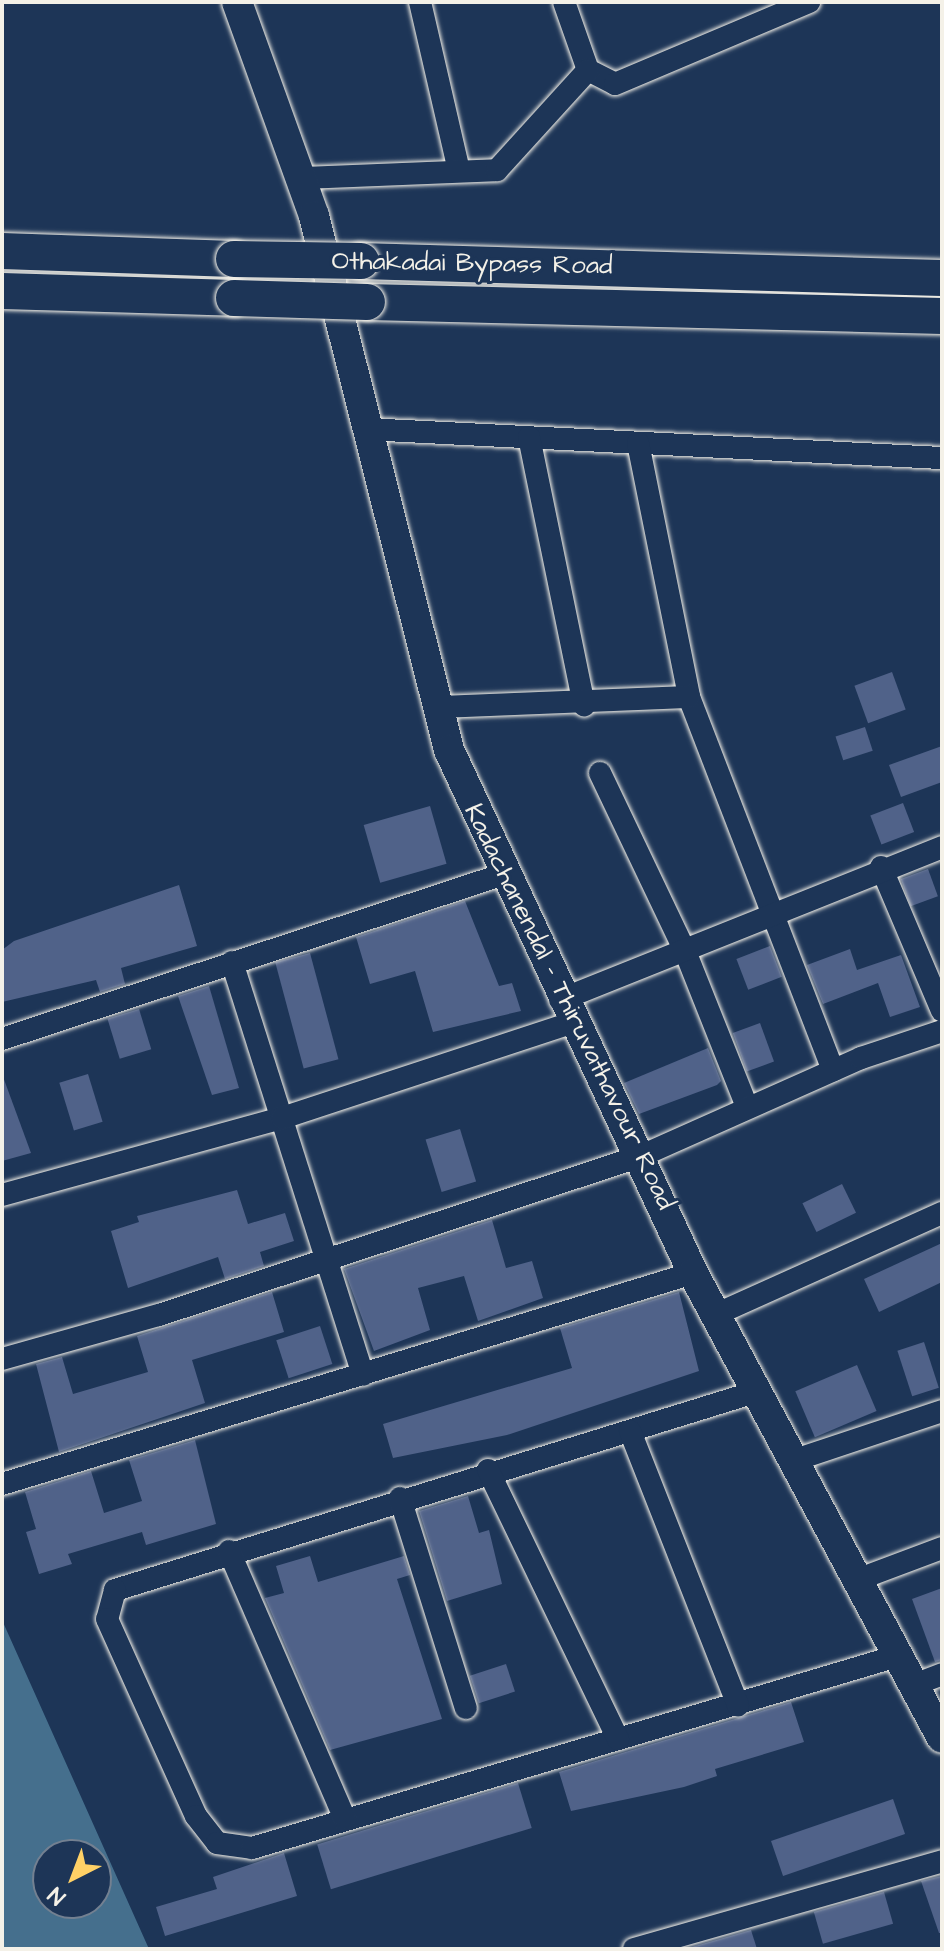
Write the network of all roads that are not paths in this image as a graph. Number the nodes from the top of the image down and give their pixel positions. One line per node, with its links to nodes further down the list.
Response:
1 (237, 2): 7 (main road, Kadachanendal - Thiruvathavour Road)
2 (420, 2): 6 (street)
3 (564, 2): 5 (street)
4 (809, 2): 5 (street)
5 (588, 70): 6 (street)
6 (459, 171): 7 (street)
7 (302, 178): 12 (main road, Kadachanendal - Thiruvathavour Road)
8 (2, 251): 9 (highway, Othakadai Bypass Road, bridge)
9 (942, 278)
10 (2, 291): 11 (highway, Othakadai Bypass Road, bridge)
11 (942, 316)
12 (365, 429): 13 (street); 18 (main road, Kadachanendal - Thiruvathavour Road)
13 (529, 437): 14 (street); 17 (street)
14 (638, 443): 15 (street); 16 (street)
15 (942, 458)
16 (689, 697): 17 (street); 23 (street)
17 (584, 705): 18 (street)
18 (439, 707): 22 (main road, Kadachanendal - Thiruvathavour Road)
19 (600, 773): 24 (street)
20 (942, 847): 21 (street)
21 (881, 867): 23 (street); 26 (street)
22 (501, 875): 25 (street); 27 (main road, Kadachanendal - Thiruvathavour Road)
23 (772, 913): 24 (street); 30 (street)
24 (685, 951): 27 (street); 31 (street)
25 (232, 962): 29 (street); 32 (street)
26 (942, 1011)
27 (566, 1012): 32 (street); 33 (main road, Kadachanendal - Thiruvathavour Road)
28 (942, 1031): 30 (street)
29 (2, 1039)
30 (833, 1070): 31 (street)
31 (747, 1107): 33 (street)
32 (282, 1118): 34 (street); 36 (street)
33 (641, 1156): 36 (street); 37 (main road, Kadachanendal - Thiruvathavour Road)
34 (2, 1195)
35 (942, 1213): 38 (street)
36 (325, 1259): 39 (street); 40 (street)
37 (693, 1273): 38 (main road, Kadachanendal - Thiruvathavour Road); 40 (street)
38 (717, 1314): 41 (main road, Kadachanendal - Thiruvathavour Road)
39 (2, 1359)
40 (363, 1375): 46 (street)
41 (755, 1392): 43 (street); 44 (main road, Kadachanendal - Thiruvathavour Road)
42 (942, 1411): 44 (street)
43 (630, 1431): 45 (street); 54 (street)
44 (792, 1461): 50 (main road, Kadachanendal - Thiruvathavour Road)
45 (488, 1470): 47 (street); 57 (street)
46 (2, 1484)
47 (400, 1498): 49 (street); 55 (street)
48 (942, 1548): 50 (street)
49 (229, 1551): 58 (street); 58 (street)
50 (854, 1581): 51 (main road, Kadachanendal - Thiruvathavour Road)
51 (894, 1657): 53 (main road, Kadachanendal - Thiruvathavour Road); 54 (street)
52 (942, 1674): 53 (street)
53 (914, 1685): 56 (main road, Kadachanendal - Thiruvathavour Road)
54 (738, 1705): 57 (street)
55 (466, 1708)
56 (942, 1738)
57 (618, 1739): 58 (street)
58 (345, 1819)
59 (942, 1861): 60 (street)
60 (634, 1949)

